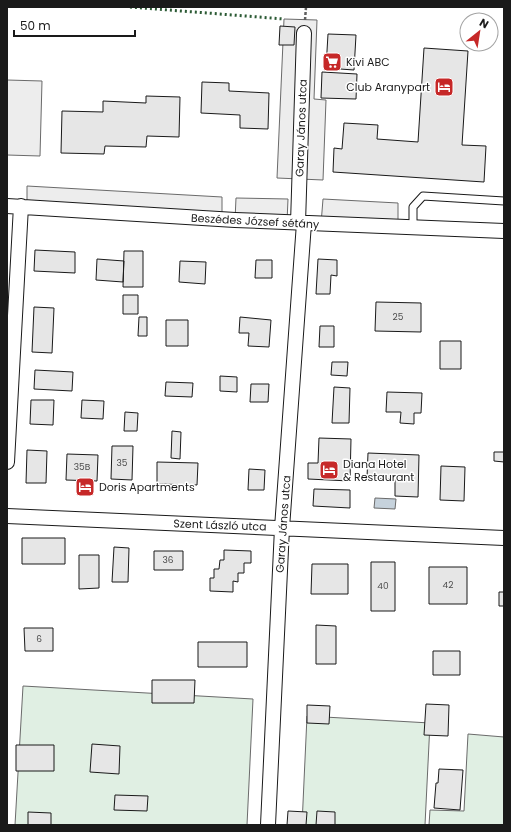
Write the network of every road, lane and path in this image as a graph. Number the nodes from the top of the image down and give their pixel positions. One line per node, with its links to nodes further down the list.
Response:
1 (304, 33): 4 (street, Garay János utca)
2 (504, 201): 5 (lane)
3 (14, 206): 4 (street, Beszédes József sétány); 7 (street)
4 (301, 223): 5 (street, Beszédes József sétány); 9 (street, Garay János utca)
5 (413, 228): 6 (street, Beszédes József sétány)
6 (504, 231)
7 (7, 462)
8 (7, 516): 9 (street, Szent László utca)
9 (282, 528): 10 (street, Szent László utca); 11 (street, Garay János utca)
10 (504, 538)
11 (268, 825)

